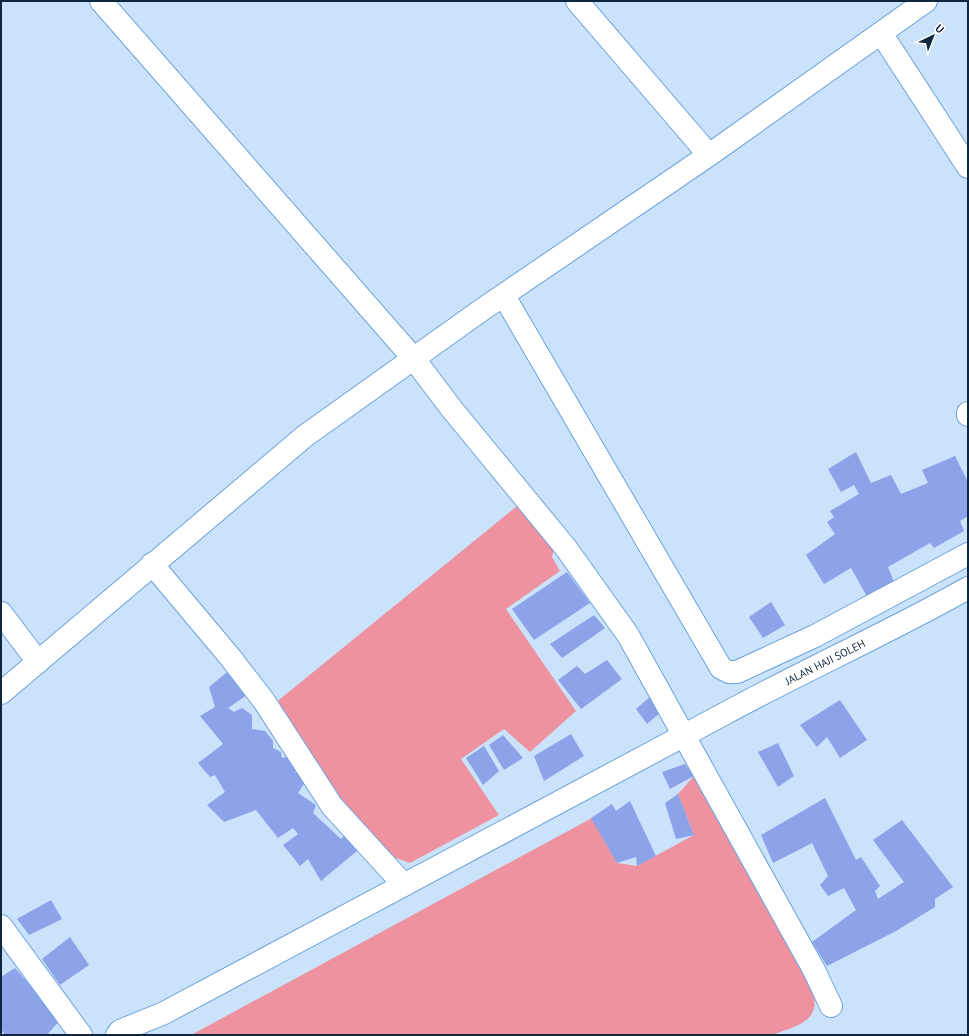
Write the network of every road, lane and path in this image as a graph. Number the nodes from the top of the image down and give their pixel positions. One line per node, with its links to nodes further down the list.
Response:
1 (101, 1): 8 (street)
2 (577, 1): 5 (street)
3 (926, 1): 4 (street)
4 (881, 33): 5 (street); 6 (street)
5 (708, 155): 7 (street)
6 (968, 167)
7 (504, 296): 8 (street); 12 (street)
8 (414, 359): 10 (street); 16 (street)
9 (968, 554): 12 (street)
10 (152, 564): 14 (street); 17 (street)
11 (968, 588): 12 (street, JALAN HAJI SOLEH)
12 (906, 606): 16 (street, JALAN HAJI SOLEH)
13 (1, 613): 14 (street)
14 (38, 662): 15 (street)
15 (1, 693)
16 (683, 736): 17 (street, JALAN HAJI SOLEH); 19 (street)
17 (404, 885): 21 (street, JALAN HAJI SOLEH)
18 (1, 926): 20 (street)
19 (831, 1006)
20 (81, 1035)
21 (117, 1035)

